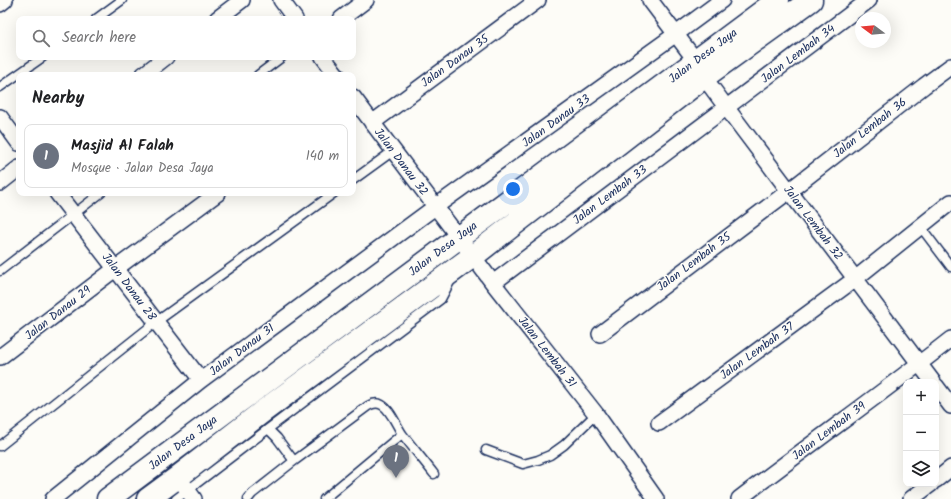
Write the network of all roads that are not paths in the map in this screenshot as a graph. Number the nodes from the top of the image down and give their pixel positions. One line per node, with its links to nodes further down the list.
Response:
1 (5, 0): 12 (street)
2 (122, 0): 13 (lane)
3 (242, 0): 14 (street)
4 (282, 0): 15 (street)
5 (366, 0): 16 (street)
6 (538, 0): 33 (street, Jalan Danau 35)
7 (650, 0): 17 (street, Jalan Lembah 32)
8 (722, 0): 17 (street, Jalan Danau 33)
9 (778, 0): 23 (main road, Jalan Desa Jaya)
10 (811, 0): 23 (main road, Jalan Desa Jaya)
11 (869, 0): 31 (street, Jalan Lembah 34)
12 (0, 4)
13 (100, 16)
14 (221, 16)
15 (293, 16)
16 (345, 16)
17 (676, 34): 23 (street, Jalan Lembah 32); 45 (street, Jalan Danau 33)
18 (38, 60): 24 (lane)
19 (162, 60): 25 (street)
20 (278, 60): 26 (lane)
21 (325, 60): 27 (street)
22 (951, 66): 39 (street, Jalan Lembah 36)
23 (700, 69): 31 (street, Jalan Lembah 32); 48 (main road, Jalan Desa Jaya); 49 (main road, Jalan Desa Jaya)
24 (21, 72)
25 (146, 72)
26 (262, 72)
27 (335, 72)
28 (16, 76): 29 (lane)
29 (0, 87)
30 (356, 101): 33 (street, Jalan Danau 32)
31 (726, 107): 39 (street, Jalan Lembah 32); 54 (street, Jalan Lembah 33)
32 (0, 117): 34 (street)
33 (372, 122): 35 (street, Jalan Danau 32)
34 (16, 139)
35 (393, 151): 37 (lane); 45 (street, Jalan Danau 32)
36 (16, 170): 38 (street)
37 (356, 178)
38 (0, 183)
39 (789, 191): 53 (street, Jalan Lembah 32); 56 (street, Jalan Lembah 35)
40 (59, 196): 46 (street, Jalan Danau 28)
41 (97, 196): 46 (lane)
42 (214, 196): 51 (street, Jalan Danau 29)
43 (330, 196): 55 (lane)
44 (951, 202): 47 (street, Jalan Lembah 37)
45 (435, 207): 48 (street, Jalan Lembah 31); 61 (street, Jalan Danau 31)
46 (73, 214): 51 (street, Jalan Danau 28); 52 (lane)
47 (920, 226): 50 (lane); 53 (street, Jalan Lembah 37)
48 (459, 238): 49 (street, Jalan Lembah 31); 77 (main road, Jalan Desa Jaya)
49 (466, 262): 54 (street, Jalan Lembah 31); 66 (lane); 75 (main road, Jalan Desa Jaya)
50 (951, 267)
51 (115, 269): 55 (street, Jalan Danau 28); 58 (street, Jalan Danau 29)
52 (0, 270)
53 (855, 279): 59 (street, Jalan Lembah 32); 65 (street, Jalan Lembah 37)
54 (493, 284): 64 (street, Jalan Lembah 31)
55 (156, 322): 61 (street, Jalan Danau 28); 68 (lane)
56 (600, 334)
57 (951, 340): 59 (street, Jalan Lembah 39)
58 (0, 357)
59 (920, 364): 60 (street, Jalan Lembah 32); 82 (street, Jalan Lembah 39)
60 (931, 379)
61 (201, 380): 76 (street, Jalan Danau 31)
62 (939, 390): 63 (street)
63 (951, 406)
64 (596, 414): 69 (lane); 81 (street, Jalan Lembah 31)
65 (659, 423)
66 (268, 429): 70 (lane); 75 (lane)
67 (402, 434): 70 (lane); 72 (lane); 80 (lane)
68 (0, 446)
69 (486, 450)
70 (294, 461): 79 (lane)
71 (951, 468): 73 (street)
72 (434, 474)
73 (939, 478)
74 (927, 487): 83 (street)
75 (184, 492): 78 (main road, Jalan Desa Jaya)
76 (53, 499)
77 (108, 499)
78 (148, 499)
79 (248, 499)
80 (324, 499)
81 (656, 499)
82 (739, 499)
83 (911, 499)

